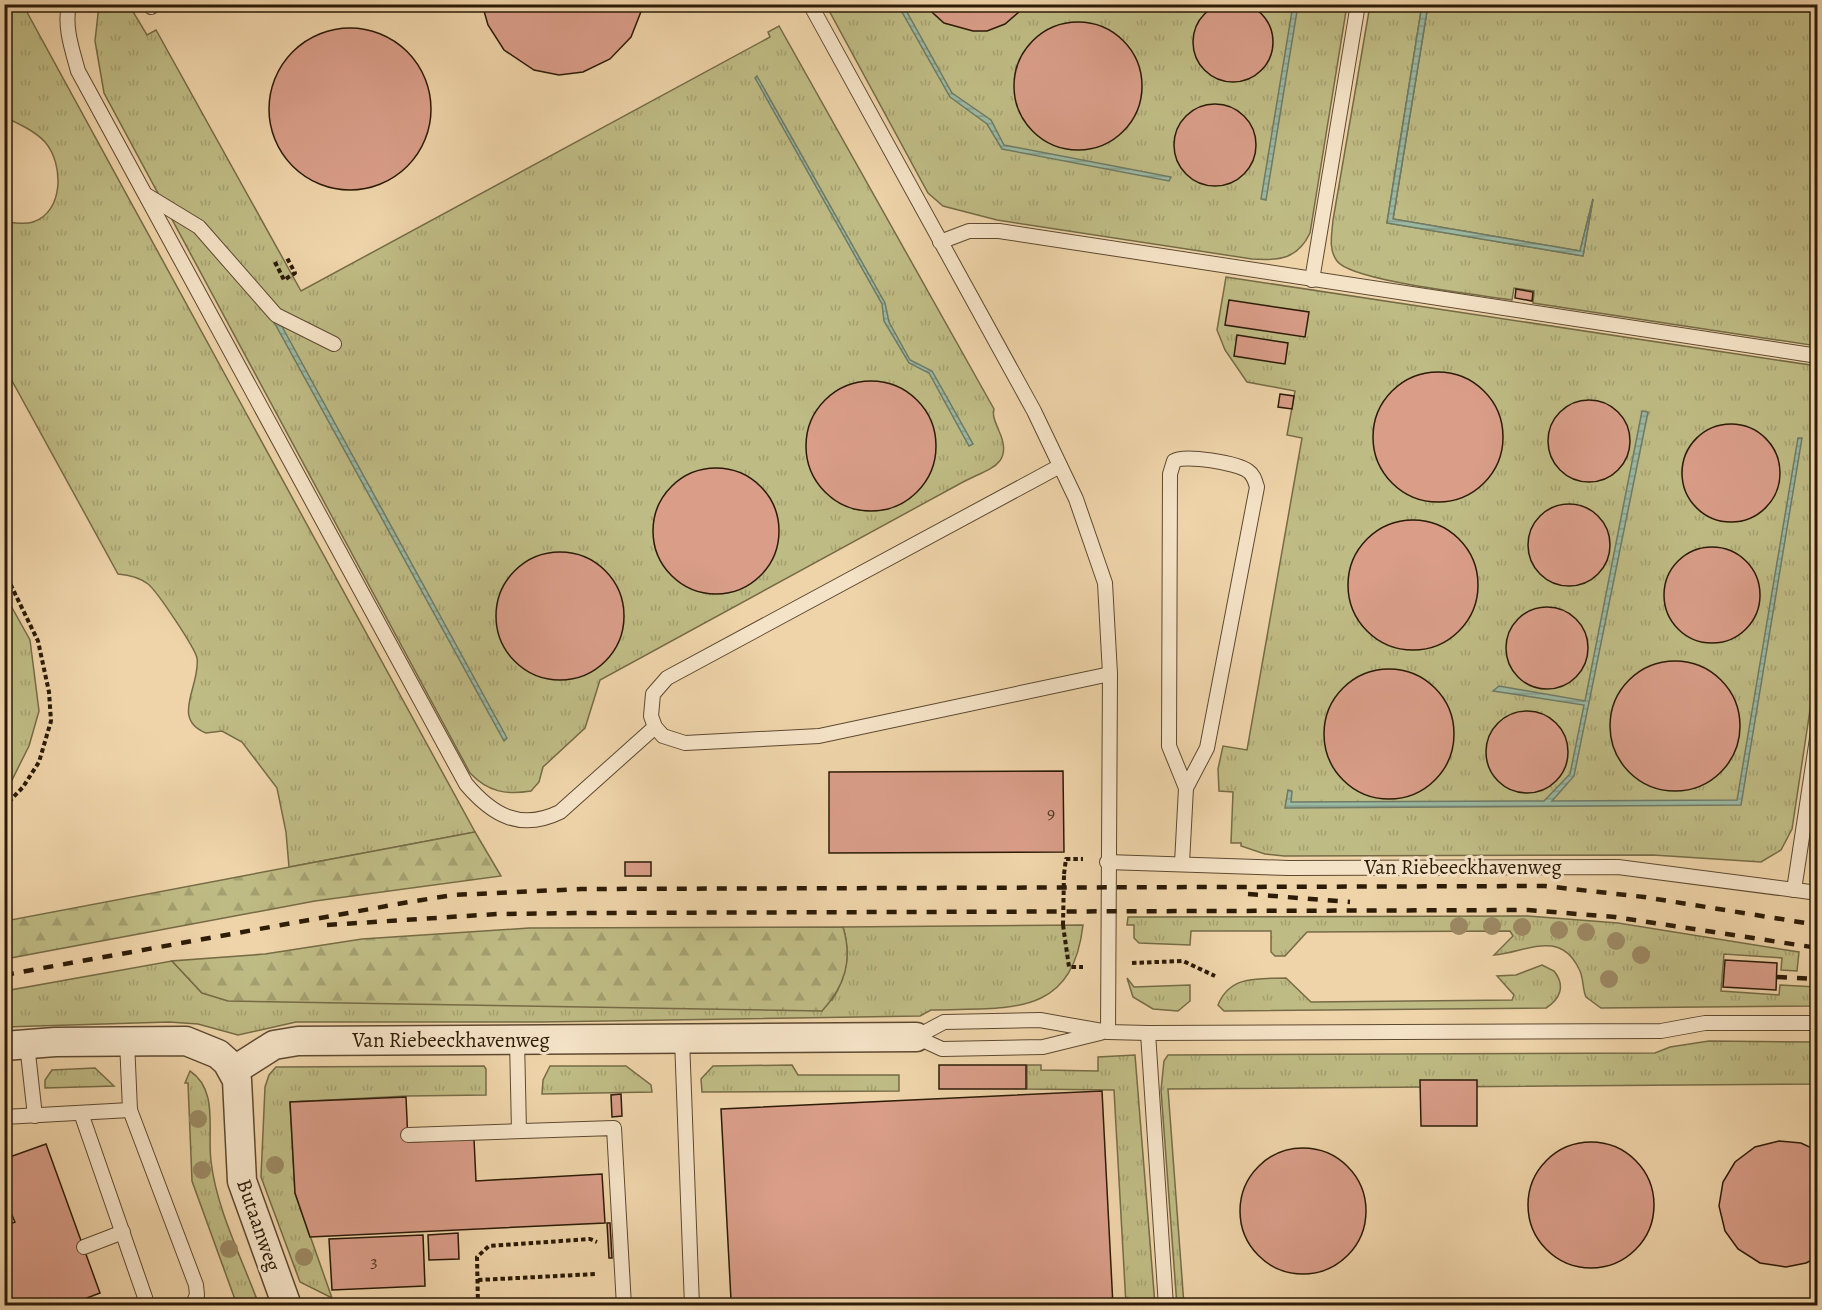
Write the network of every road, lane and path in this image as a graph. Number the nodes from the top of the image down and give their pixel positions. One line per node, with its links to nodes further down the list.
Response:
1 (69, 4): 6 (lane)
2 (150, 4): 3 (lane)
3 (155, 4)
4 (810, 4): 7 (lane)
5 (1358, 4): 10 (lane)
6 (146, 195): 11 (lane); 16 (lane)
7 (940, 242): 10 (lane); 13 (lane)
8 (286, 256): 9 (path)
9 (275, 262)
10 (1312, 280): 12 (lane)
11 (334, 344)
12 (1818, 356)
13 (1060, 466): 15 (lane); 16 (lane)
14 (4, 571): 19 (path)
15 (1110, 674): 16 (lane); 21 (lane)
16 (655, 727)
17 (1818, 732): 23 (lane)
18 (1186, 788): 18 (lane); 22 (lane)
19 (4, 807)
20 (1091, 859): 25 (path, bridge)
21 (1107, 862): 22 (lane, Van Riebeeckhavenweg); 25 (lane)
22 (1182, 863): 23 (lane, Van Riebeeckhavenweg)
23 (1794, 890): 24 (lane, Van Riebeeckhavenweg)
24 (1818, 893)
25 (1108, 967): 26 (path); 28 (lane)
26 (1215, 976)
27 (1818, 1023): 29 (lane, Van Riebeeckhavenweg)
28 (1108, 1032): 29 (lane, Van Riebeeckhavenweg); 30 (lane, Van Riebeeckhavenweg); 30 (lane, Van Riebeeckhavenweg)
29 (1148, 1033): 55 (lane)
30 (916, 1037): 31 (street, Van Riebeeckhavenweg)
31 (682, 1039): 32 (street, Van Riebeeckhavenweg); 49 (lane)
32 (517, 1040): 35 (street, Van Riebeeckhavenweg); 40 (lane)
33 (127, 1041): 34 (street); 35 (street); 36 (lane)
34 (16, 1045): 38 (lane)
35 (233, 1071): 52 (street, Butaanweg)
36 (130, 1110): 37 (lane); 51 (lane)
37 (81, 1113): 38 (lane); 42 (lane)
38 (34, 1116): 39 (lane)
39 (4, 1117)
40 (519, 1131): 41 (lane); 54 (lane)
41 (408, 1135)
42 (123, 1232): 43 (lane); 50 (lane)
43 (84, 1247)
44 (597, 1252): 47 (path)
45 (597, 1263): 46 (path)
46 (598, 1274): 47 (path); 48 (path)
47 (478, 1280): 53 (path)
48 (598, 1285)
49 (694, 1301)
50 (148, 1305)
51 (192, 1305)
52 (287, 1305)
53 (478, 1305)
54 (624, 1305)
55 (1166, 1305)

